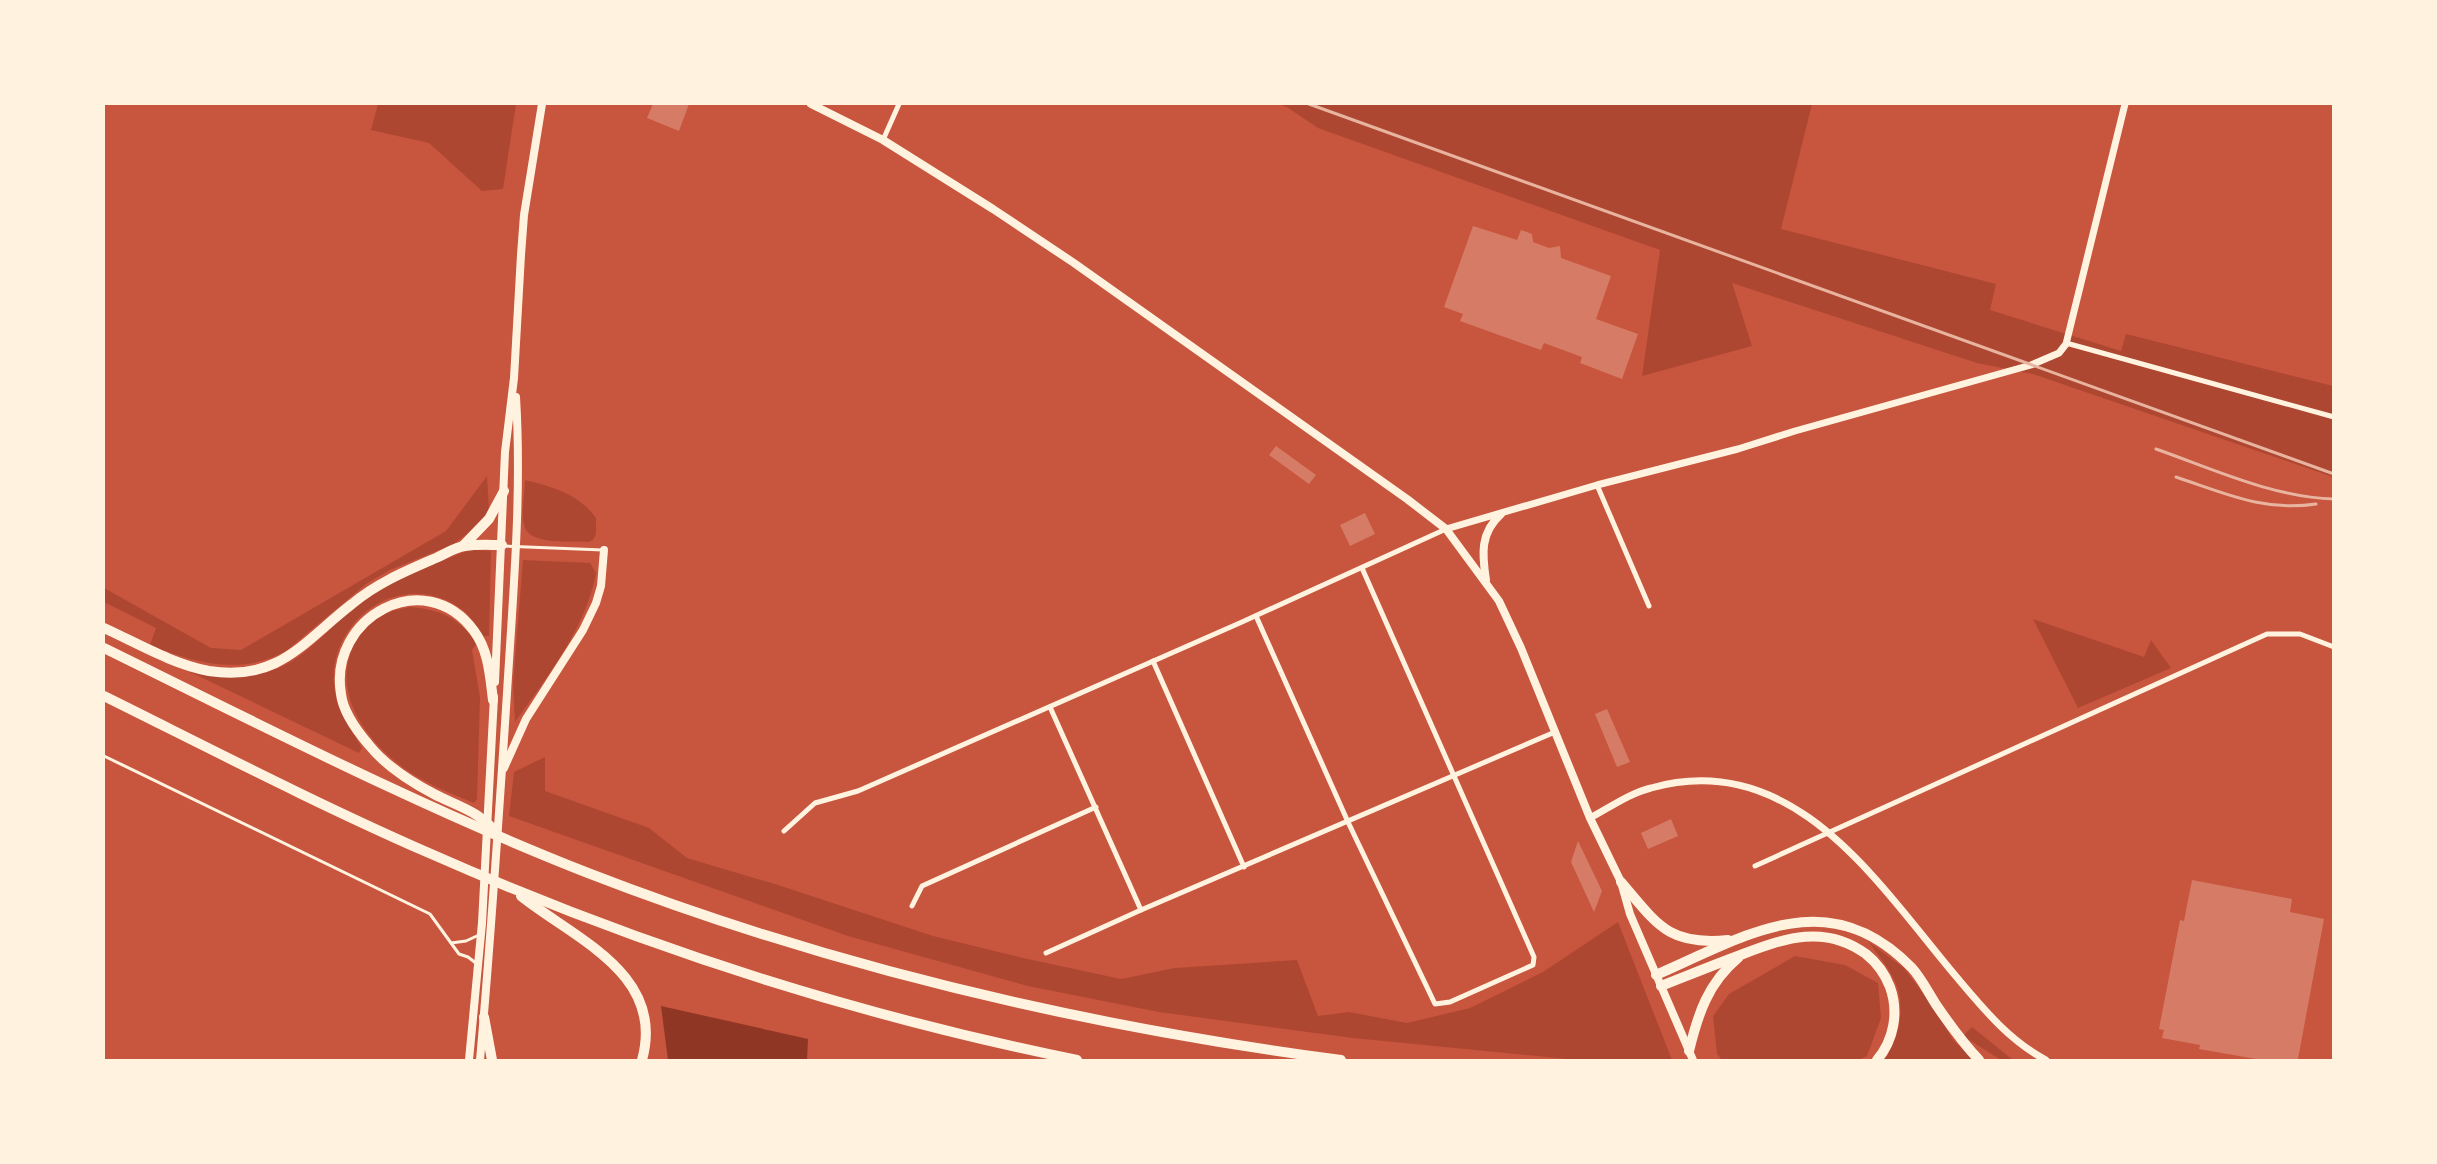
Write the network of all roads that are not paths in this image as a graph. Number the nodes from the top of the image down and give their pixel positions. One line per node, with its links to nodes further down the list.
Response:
1 (542, 104): 7 (main road)
2 (811, 104): 5 (main road)
3 (899, 104): 5 (street)
4 (2125, 104): 6 (street)
5 (883, 140): 12 (main road)
6 (2066, 343): 8 (street); 9 (street)
7 (514, 378): 10 (main road); 15 (main road)
8 (2334, 417)
9 (1597, 485): 11 (street); 19 (street)
10 (504, 491): 13 (main road); 14 (highway)
11 (1501, 514): 12 (street); 18 (main road)
12 (1446, 529): 17 (street); 18 (main road)
13 (502, 545): 14 (highway); 15 (lane); 26 (main road)
14 (463, 546): 21 (highway)
15 (516, 547): 16 (lane); 30 (main road)
16 (604, 550): 30 (main road)
17 (1362, 568): 20 (street); 31 (street)
18 (1486, 582): 28 (main road)
19 (1649, 606)
20 (1256, 615): 24 (street); 34 (street)
21 (104, 628)
22 (2334, 647): 36 (street)
23 (104, 648): 37 (highway)
24 (1153, 661): 27 (street); 39 (street)
25 (104, 696): 41 (highway)
26 (494, 700): 37 (highway); 44 (main road)
27 (1050, 707): 32 (street); 35 (street)
28 (1555, 732): 31 (street); 33 (main road)
29 (104, 756): 46 (lane)
30 (501, 775): 52 (main road)
31 (1454, 777): 34 (street); 34 (street)
32 (1096, 807): 42 (street); 43 (street)
33 (1590, 818): 36 (street); 40 (main road)
34 (1347, 822): 39 (street)
35 (784, 831)
36 (1828, 831): 38 (street); 62 (street)
37 (507, 840): 59 (highway)
38 (1755, 866)
39 (1244, 867): 43 (street)
40 (1621, 882): 45 (highway); 50 (main road)
41 (512, 888): 57 (highway); 58 (highway)
42 (912, 906)
43 (1141, 910): 47 (street)
44 (482, 934): 46 (lane); 49 (main road)
45 (1737, 939): 50 (highway); 61 (highway)
46 (451, 943): 49 (lane)
47 (1046, 953)
48 (1743, 954): 51 (highway); 53 (highway); 60 (highway)
49 (479, 965): 54 (main road)
50 (1656, 975): 51 (main road)
51 (1661, 986): 53 (main road)
52 (484, 1017): 55 (main road); 56 (highway)
53 (1691, 1056)
54 (469, 1060)
55 (480, 1060)
56 (492, 1060)
57 (642, 1060)
58 (1077, 1060)
59 (1341, 1060)
60 (1877, 1060)
61 (1979, 1060)
62 (2046, 1060)

